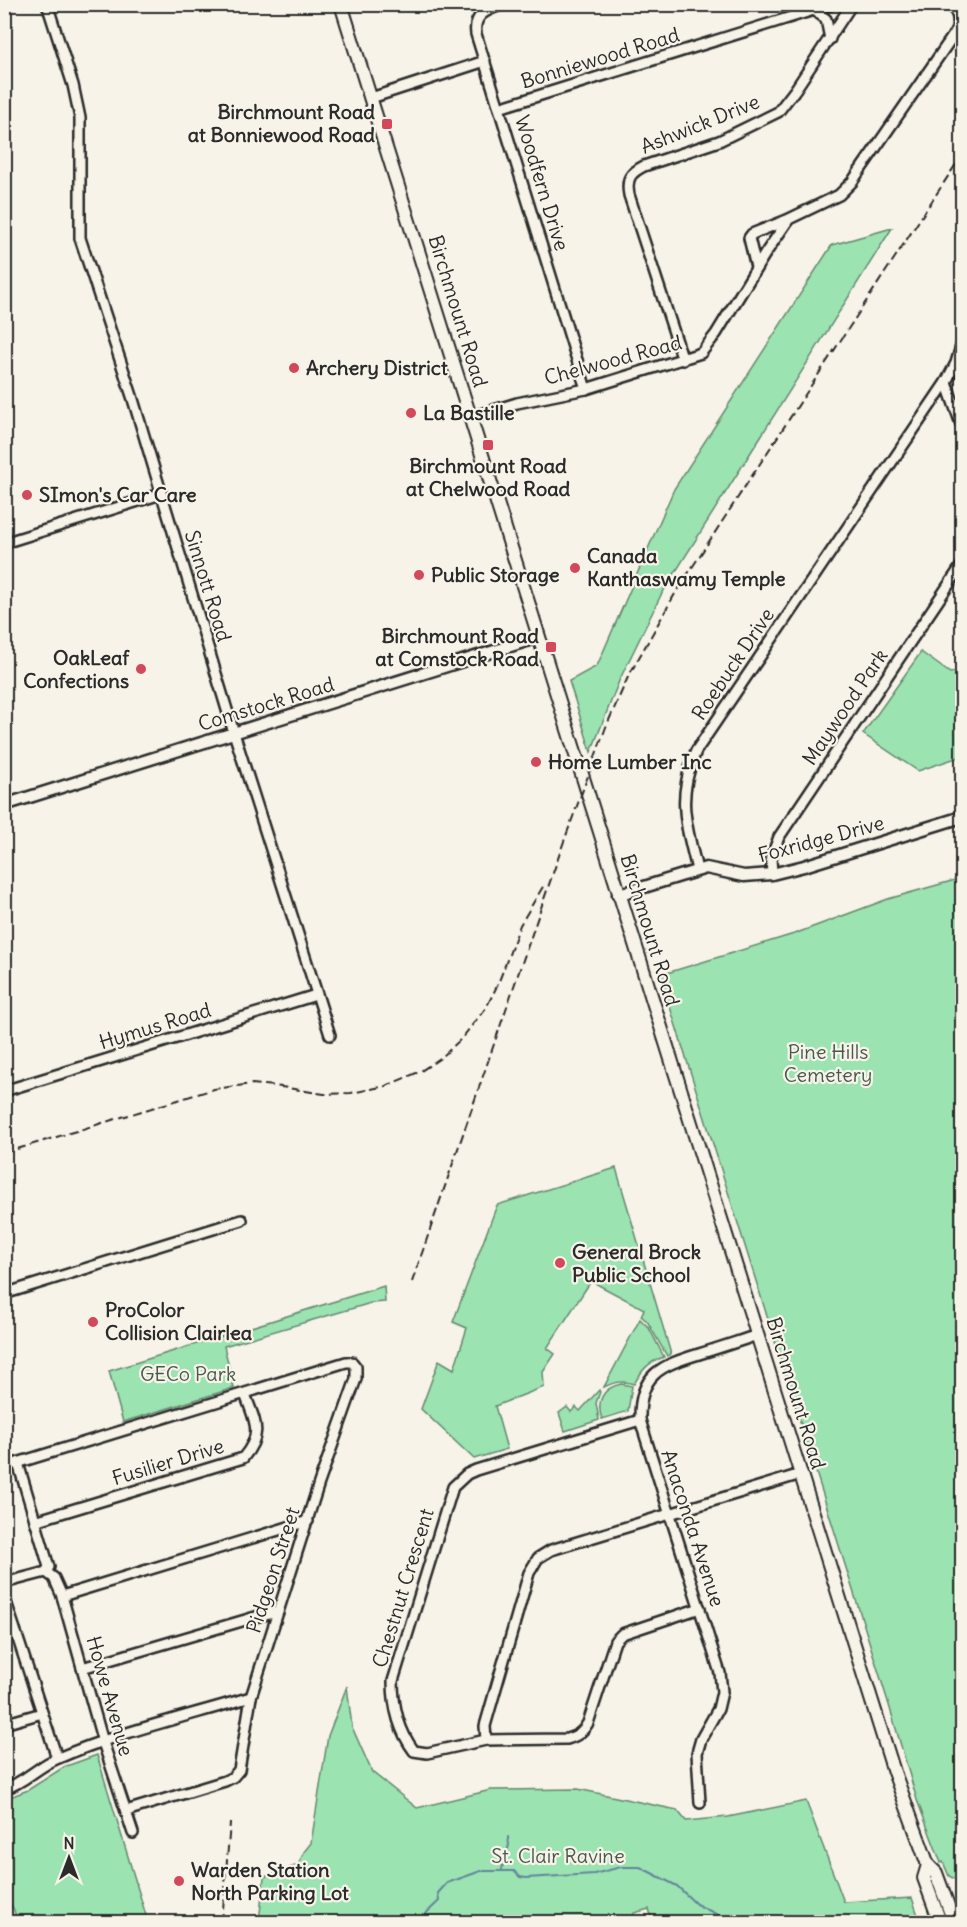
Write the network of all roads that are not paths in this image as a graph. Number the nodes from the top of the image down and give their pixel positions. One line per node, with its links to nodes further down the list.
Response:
1 (10, 4): 7 (street)
2 (47, 4): 22 (street, Sinnott Road)
3 (341, 4): 12 (main road, Birchmount Road)
4 (504, 4): 11 (street, Woodfern Drive)
5 (834, 4): 9 (street, Bonniewood Road)
6 (852, 4): 10 (street, Ashwick Drive)
7 (4, 6)
8 (952, 7): 14 (street, Chelwood Road)
9 (814, 10): 10 (street); 13 (street, Bonniewood Road)
10 (830, 39): 17 (street, Ashwick Drive)
11 (485, 61): 12 (street); 13 (street, Woodfern Drive)
12 (371, 99): 20 (main road, Birchmount Road)
13 (499, 108): 19 (street, Woodfern Drive)
14 (789, 219): 15 (street, Chelwood Road); 15 (street, Chelwood Road)
15 (756, 267): 17 (street, Chelwood Road)
16 (963, 344): 18 (street, Roebuck Drive)
17 (682, 360): 19 (street, Chelwood Road)
18 (946, 382): 21 (street); 29 (street, Roebuck Drive)
19 (586, 389): 20 (street, Chelwood Road)
20 (471, 417): 25 (main road, Birchmount Road)
21 (963, 427)
22 (161, 494): 23 (street); 26 (street, Sinnott Road)
23 (4, 543)
24 (963, 565): 30 (street, Maywood Park)
25 (538, 638): 26 (street, Comstock Road); 31 (main road, Birchmount Road)
26 (234, 733): 27 (street, Comstock Road); 32 (street, Sinnott Road)
27 (4, 805)
28 (963, 817): 30 (street, Foxridge Drive)
29 (697, 870): 30 (street, Foxridge Drive); 31 (street, Foxridge Drive)
30 (772, 874)
31 (618, 895): 37 (main road, Birchmount Road)
32 (316, 996): 33 (street, Sinnott Road); 34 (street, Hymus Road)
33 (330, 1035)
34 (4, 1091)
35 (242, 1220): 36 (street)
36 (4, 1294)
37 (758, 1335): 39 (street, Anaconda Avenue); 42 (main road, Birchmount Road)
38 (245, 1394): 40 (street); 44 (street, Fusilier Drive); 45 (street, Pidgeon Street)
39 (640, 1420): 43 (street, Anaconda Avenue); 56 (street, Chestnut Crescent)
40 (18, 1463): 41 (street); 44 (street, Howe Avenue)
41 (4, 1467)
42 (801, 1474): 43 (street); 63 (main road, Birchmount Road)
43 (670, 1513): 50 (street, Anaconda Avenue); 56 (street)
44 (35, 1521): 46 (street, Howe Avenue)
45 (308, 1521): 49 (street); 51 (street, Pidgeon Street)
46 (43, 1573): 47 (street); 49 (street, Howe Avenue)
47 (4, 1583)
48 (4, 1596): 54 (street)
49 (62, 1596): 52 (street, Howe Avenue)
50 (700, 1608): 56 (street, Chestnut Crescent); 60 (street, Anaconda Avenue)
51 (278, 1612): 52 (street); 53 (street, Pidgeon Street)
52 (82, 1668): 57 (street, Howe Avenue)
53 (251, 1697): 57 (street); 61 (street, Pidgeon Street)
54 (42, 1713): 55 (street); 58 (street)
55 (4, 1724)
56 (486, 1740)
57 (103, 1742): 58 (street); 61 (street, Howe Avenue)
58 (57, 1758): 59 (street)
59 (4, 1789)
60 (700, 1803)
61 (126, 1811): 62 (street, Howe Avenue)
62 (133, 1833)
63 (928, 1865): 65 (main road, Birchmount Road); 66 (main road, Birchmount Road)
64 (963, 1920): 66 (main road)
65 (940, 1923)
66 (955, 1923)

